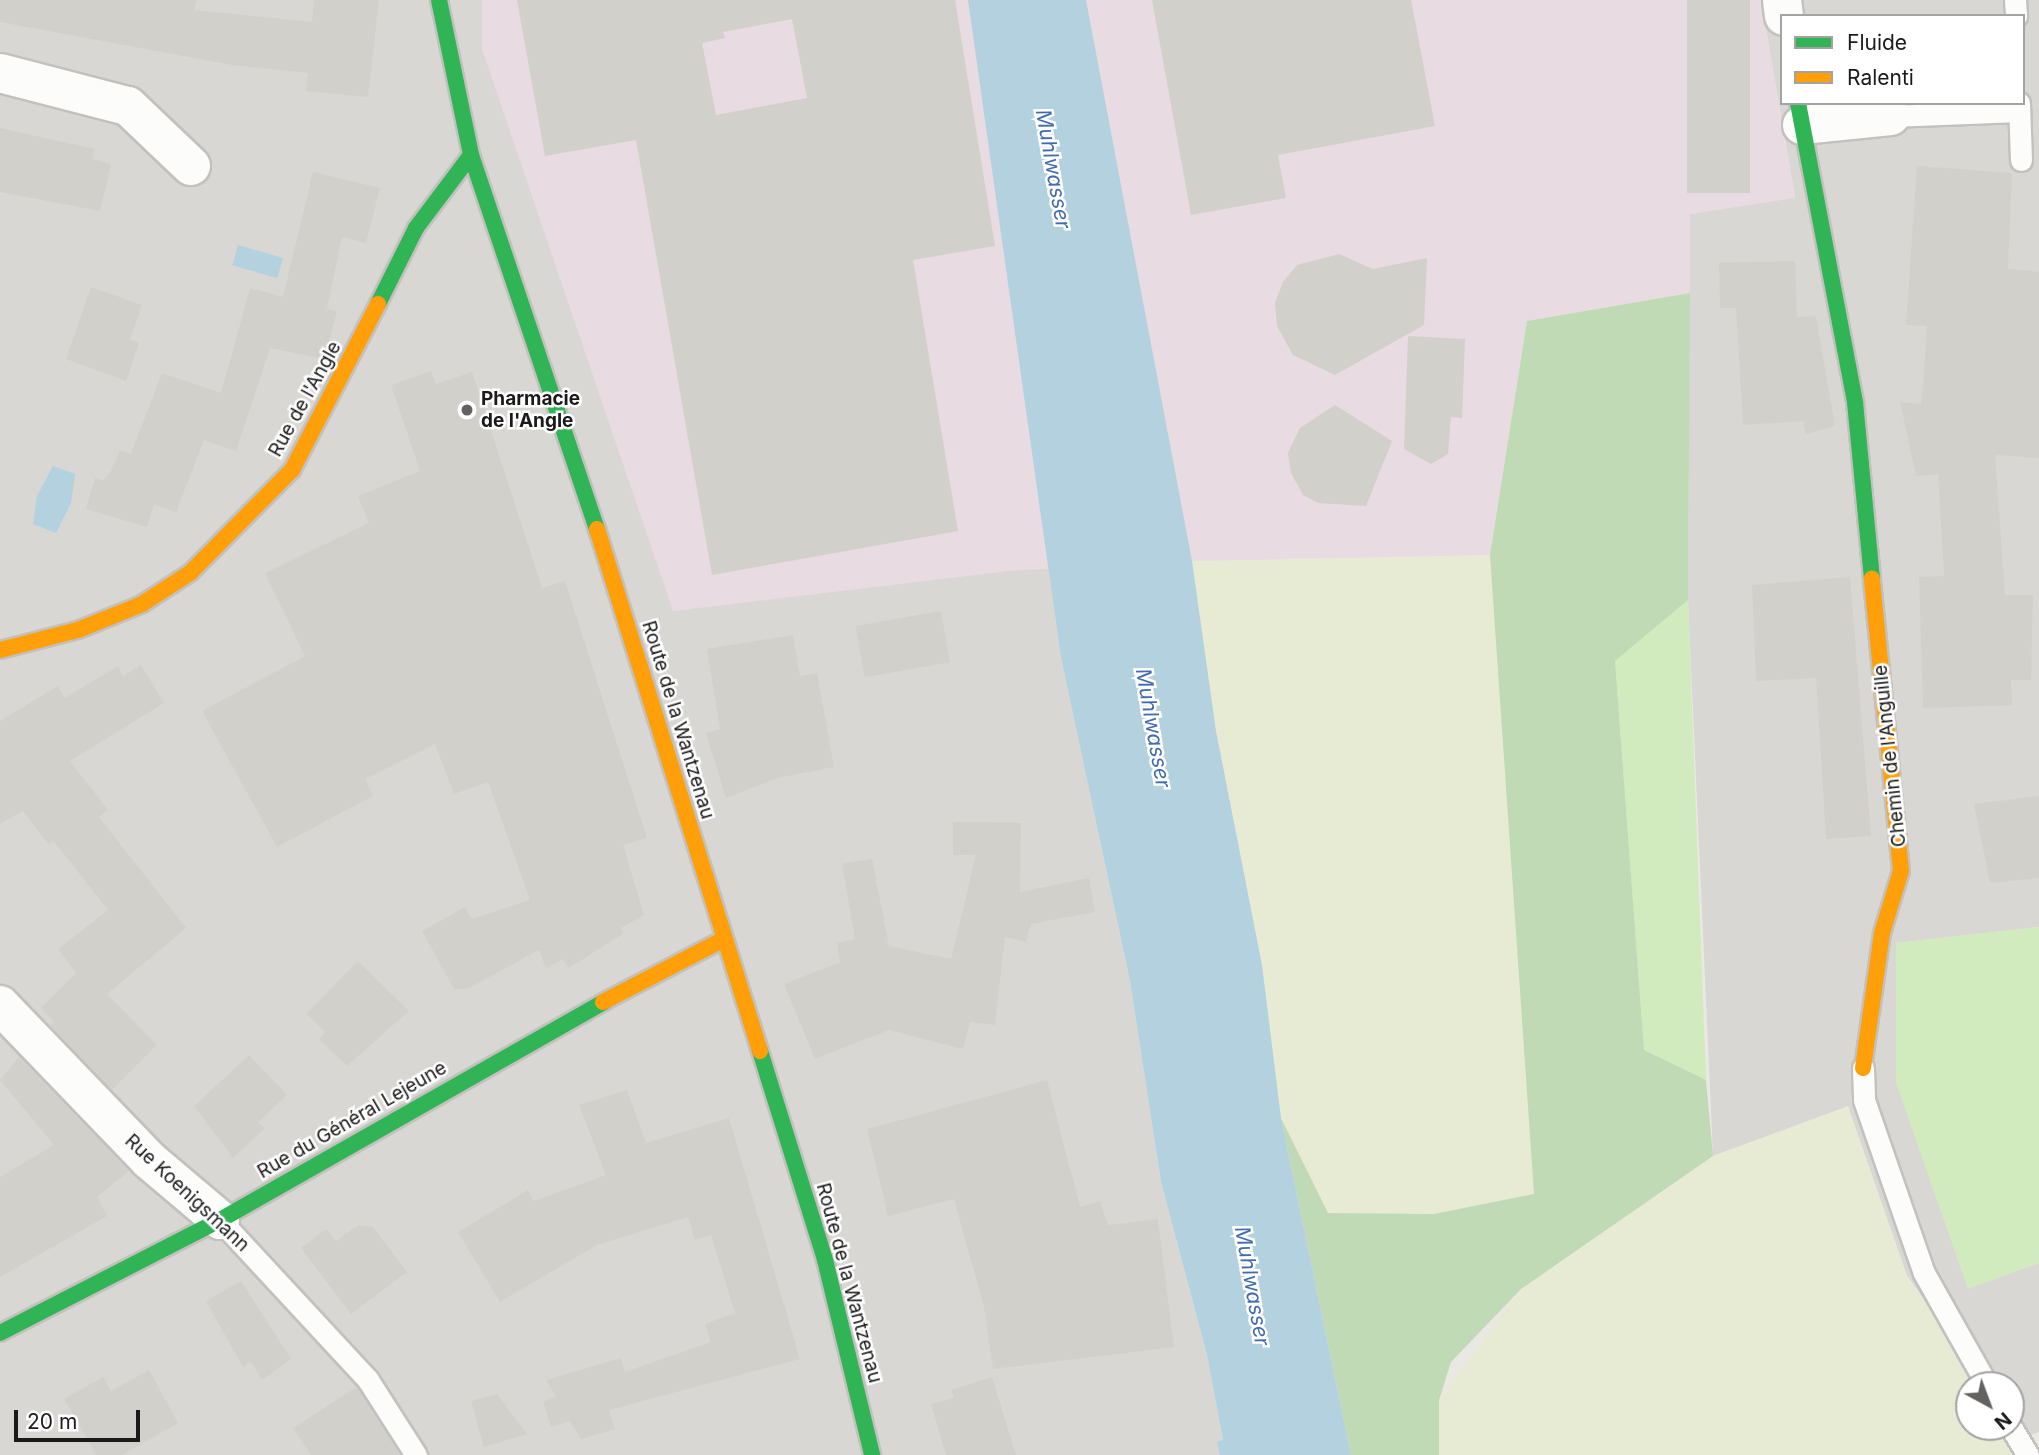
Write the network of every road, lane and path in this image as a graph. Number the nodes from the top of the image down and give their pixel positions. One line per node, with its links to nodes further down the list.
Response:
1 (439, 0): 6 (street, Route de la Wantzenau)
2 (0, 73): 8 (street)
3 (2019, 107): 5 (lane); 7 (lane)
4 (1800, 114): 5 (street); 12 (street, Chemin de l'Anguille)
5 (1891, 116)
6 (471, 156): 9 (street, Rue de l'Angle); 10 (street, Route de la Wantzenau)
7 (2021, 160)
8 (191, 166)
9 (0, 650)
10 (722, 940): 13 (street, Rue du Général Lejeune); 17 (street, Route de la Wantzenau)
11 (0, 1005): 13 (street, Rue Koenigsmann)
12 (1863, 1068): 15 (lane, Chemin de l'Anguille)
13 (220, 1220): 14 (street, Rue du Général Lejeune); 16 (lane, Rue Koenigsmann)
14 (0, 1333)
15 (1979, 1371)
16 (416, 1455)
17 (872, 1455)

